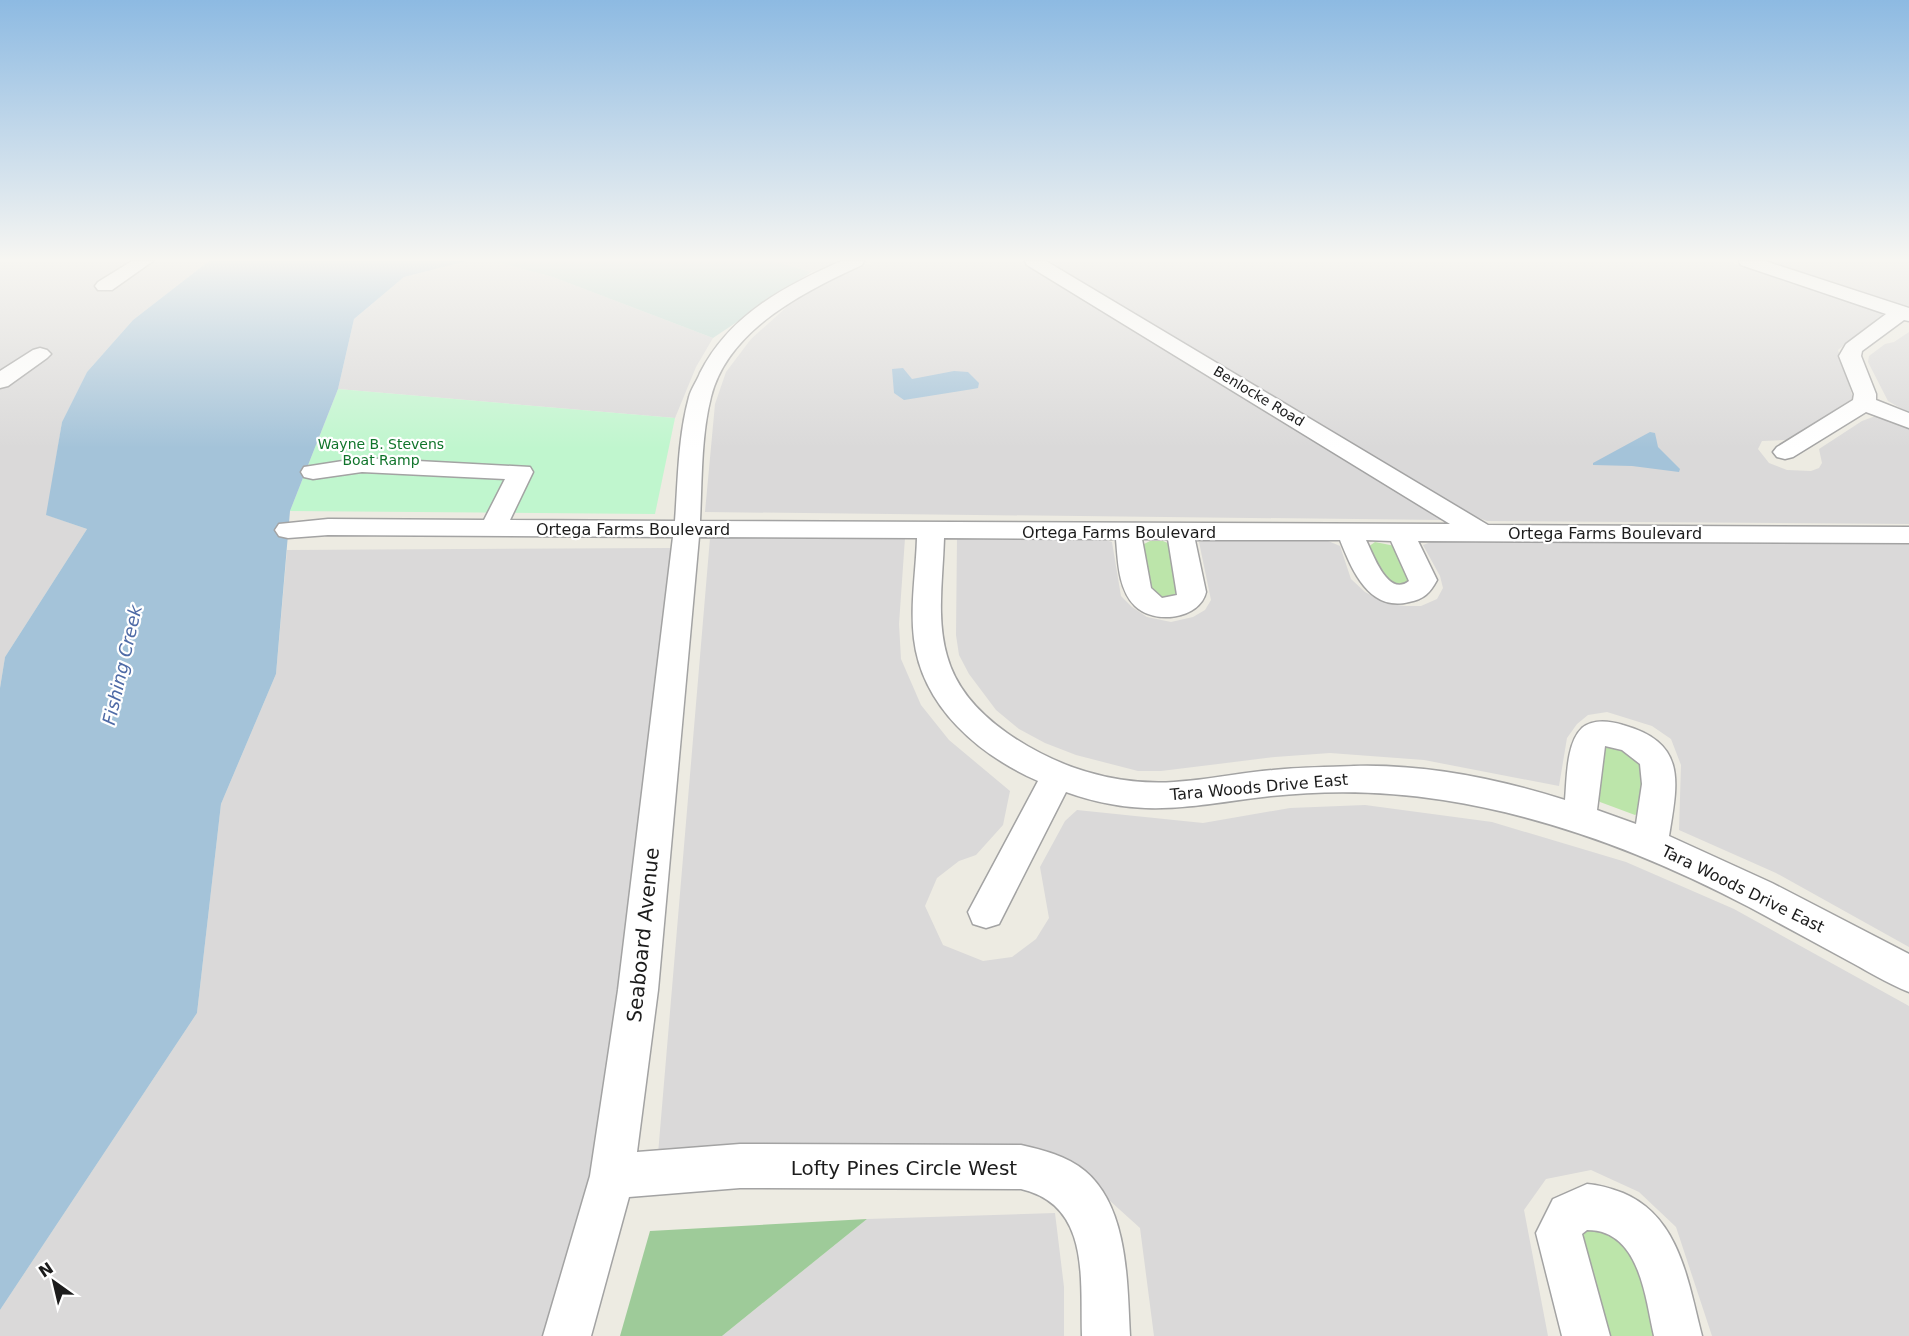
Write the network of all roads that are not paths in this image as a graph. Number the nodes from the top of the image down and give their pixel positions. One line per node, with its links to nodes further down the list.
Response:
1 (749, 323): 11 (street, Seaboard Avenue)
2 (1137, 323): 16 (street, Benlocke Road)
3 (1890, 323): 6 (street)
4 (40, 354): 5 (street)
5 (0, 381)
6 (1864, 403): 7 (street); 8 (street)
7 (1909, 421)
8 (1785, 452)
9 (319, 464): 10 (street)
10 (493, 528): 11 (street, Ortega Farms Boulevard); 12 (street, Ortega Farms Boulevard)
11 (687, 529): 13 (street, Ortega Farms Boulevard); 25 (street, Seaboard Avenue)
12 (288, 530)
13 (931, 530): 14 (street, Ortega Farms Boulevard); 20 (street, Tara Woods Drive East)
14 (1128, 532): 15 (street, Ortega Farms Boulevard); 15 (street)
15 (1180, 532): 17 (street, Ortega Farms Boulevard)
16 (1483, 532): 18 (street, Ortega Farms Boulevard); 19 (street, Ortega Farms Boulevard)
17 (1350, 533): 18 (street, Ortega Farms Boulevard); 18 (street)
18 (1401, 533)
19 (1909, 536)
20 (1057, 777): 21 (street, Tara Woods Drive East); 23 (street)
21 (1579, 818): 22 (street, Tara Woods Drive East); 22 (street)
22 (1650, 844): 24 (street, Tara Woods Drive East)
23 (986, 912)
24 (1909, 974)
25 (612, 1176): 26 (street, Seaboard Avenue); 27 (street, Lofty Pines Circle West)
26 (567, 1336)
27 (1106, 1336)
28 (1586, 1336): 29 (street)
29 (1678, 1336)

